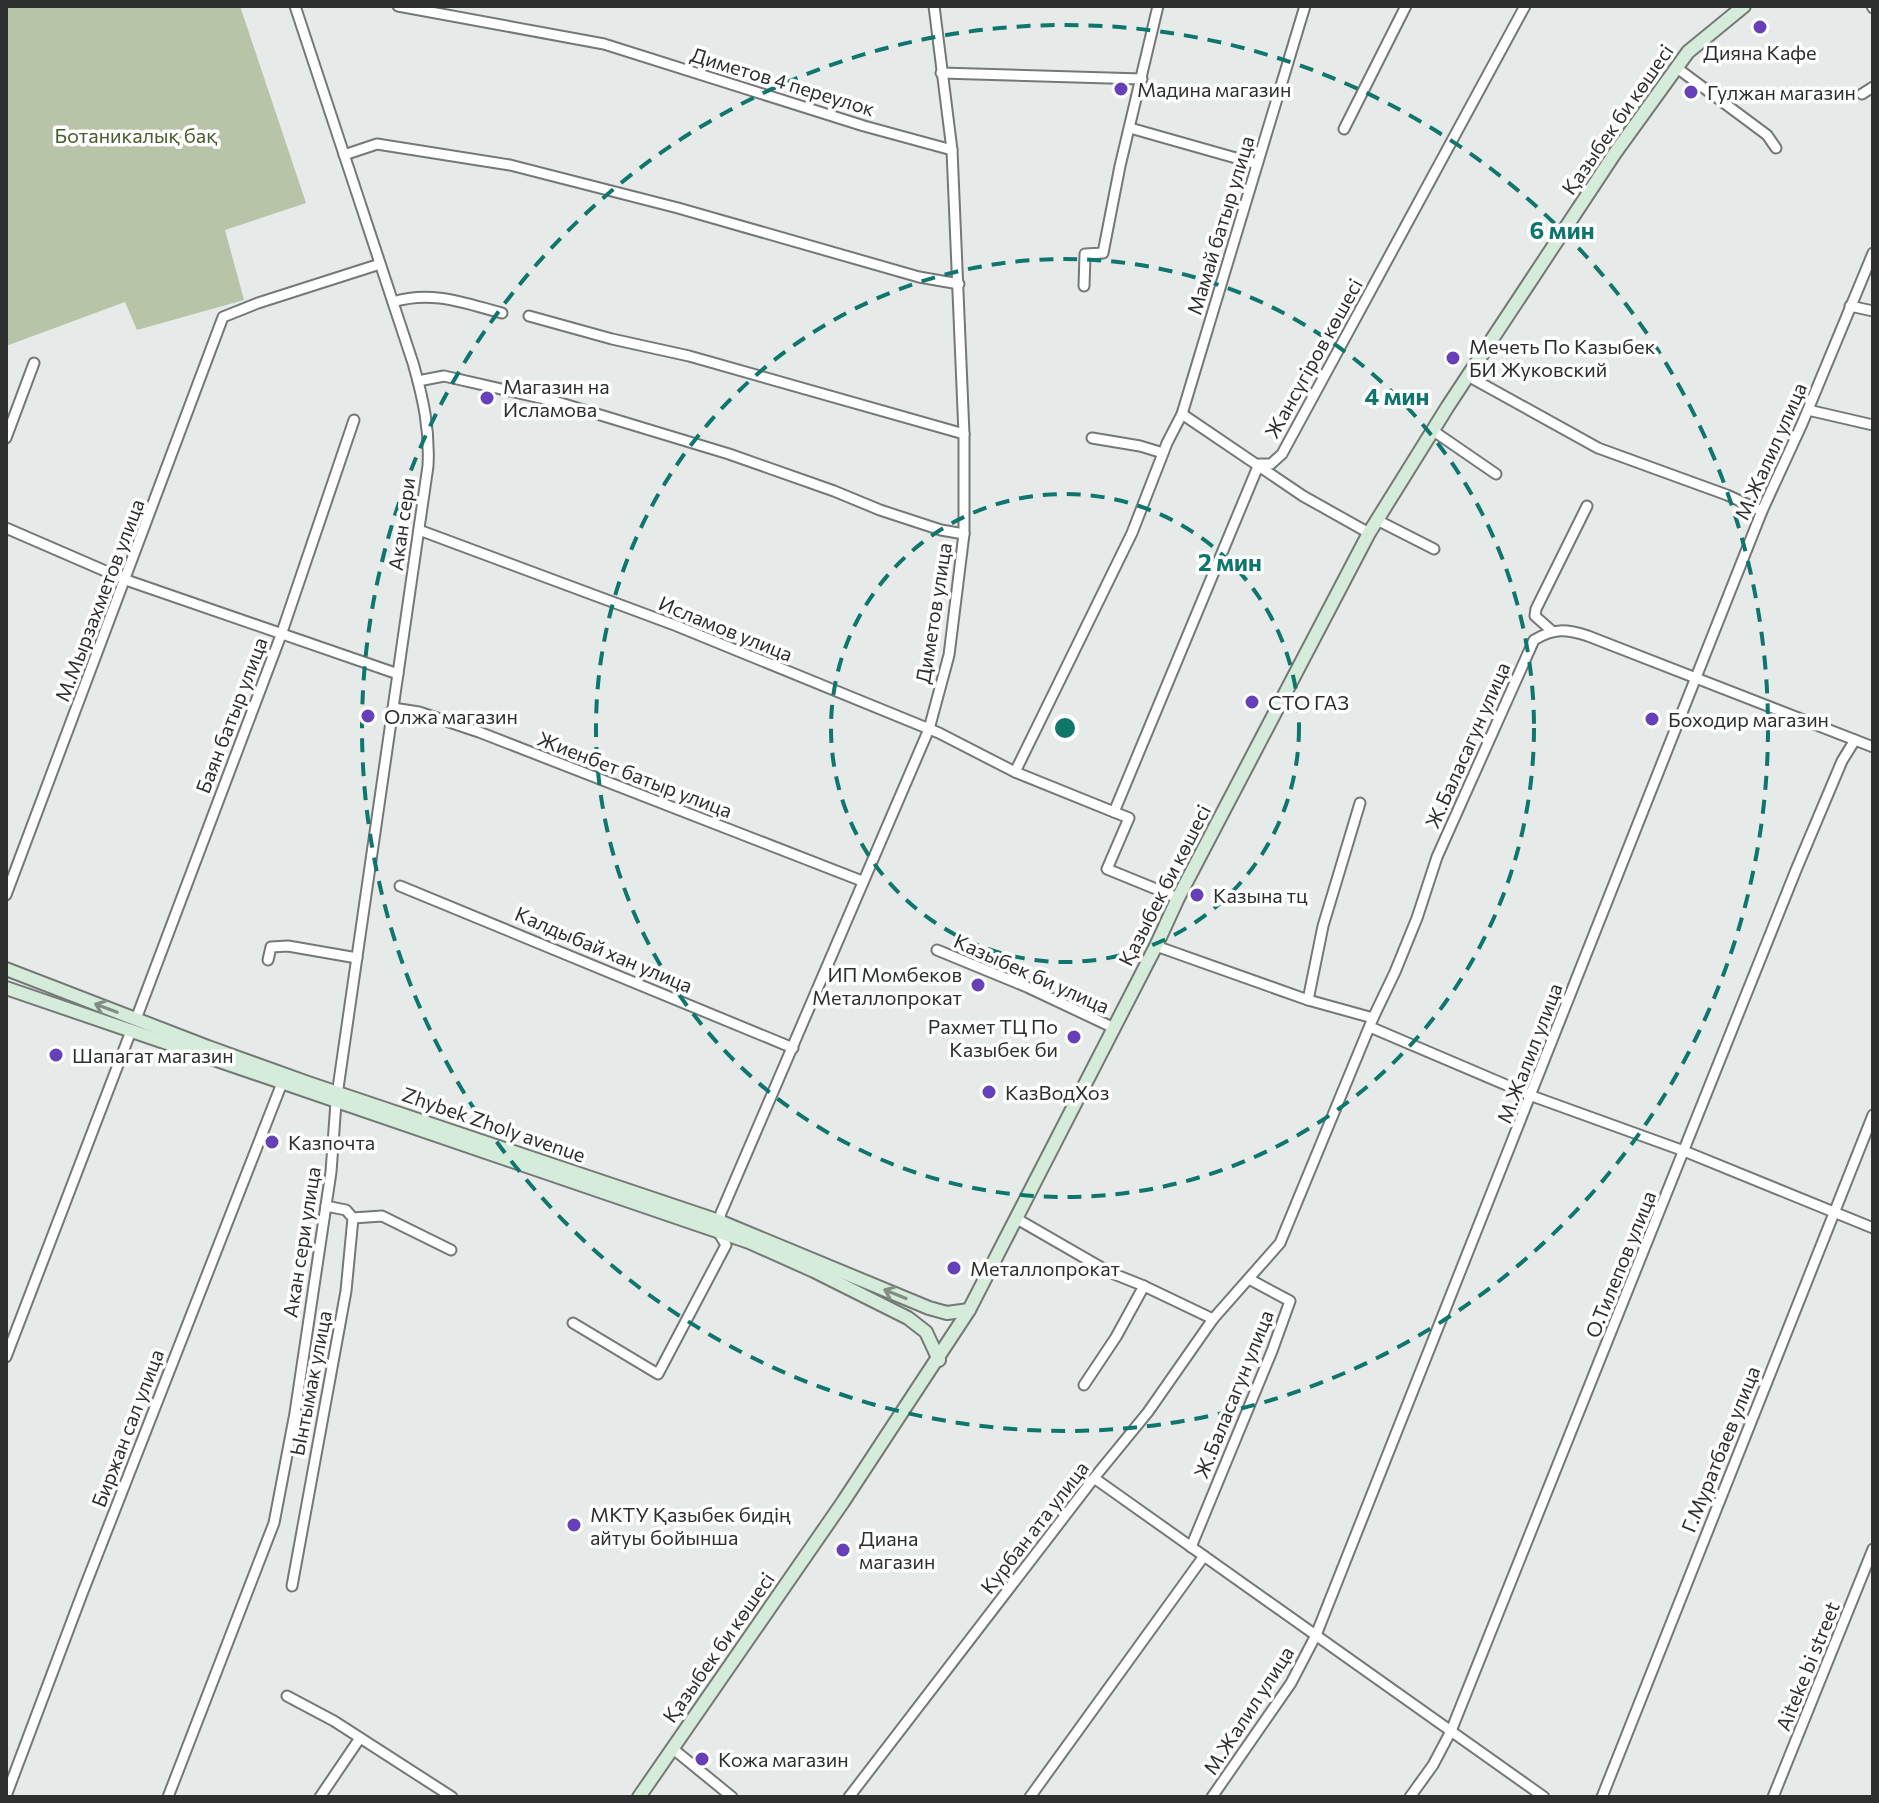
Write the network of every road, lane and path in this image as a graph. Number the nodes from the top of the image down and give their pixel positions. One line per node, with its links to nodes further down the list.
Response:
1 (295, 6): 18 (street, Акан сери)
2 (398, 6): 17 (street, Диметов 4 переулок)
3 (934, 6): 10 (street, Диметов улица)
4 (1158, 6): 11 (street)
5 (1305, 6): 19 (street, Мамай батыр улица)
6 (1406, 6): 15 (street)
7 (1525, 6): 41 (street, Жансүгіров көшесі)
8 (1744, 6): 9 (main road, Қазыбек би көшесі)
9 (1677, 68): 16 (street); 30 (main road, Қазыбек би көшесі)
10 (941, 73): 11 (street); 17 (street, Диметов улица)
11 (1142, 79): 14 (street)
12 (1873, 87): 13 (street)
13 (1862, 94)
14 (1130, 128): 19 (street); 23 (street)
15 (1344, 129)
16 (1776, 148)
17 (952, 150): 22 (street, Диметов улица)
18 (344, 155): 21 (street, Акан сери); 22 (street)
19 (1257, 164): 33 (street, Мамай батыр улица)
20 (1873, 253): 25 (street, М.Жалил улица)
21 (380, 264): 24 (street, Акан сери); 51 (street, М.Мырзахметов улица)
22 (959, 284): 37 (street, Диметов улица)
23 (1084, 286)
24 (393, 302): 27 (street); 31 (street, Акан сери)
25 (1850, 306): 26 (street); 32 (street, М.Жалил улица)
26 (1873, 311)
27 (502, 313)
28 (529, 316): 37 (street)
29 (34, 363): 38 (street)
30 (1468, 376): 36 (main road, Қазыбек би көшесі); 44 (street)
31 (418, 381): 47 (street, Акан сери); 49 (street)
32 (1808, 410): 35 (street); 44 (street, М.Жалил улица)
33 (1182, 414): 40 (street, Мамай батыр улица); 41 (street)
34 (354, 420): 53 (street, Баян батыр улица)
35 (1873, 425)
36 (1432, 430): 42 (street); 45 (main road, Қазыбек би көшесі)
37 (964, 434): 49 (street, Диметов улица)
38 (6, 438)
39 (1092, 438): 40 (street)
40 (1163, 453): 60 (street, Мамай батыр улица)
41 (1259, 464): 48 (street); 62 (street, Жансүгіров көшесі)
42 (1496, 474)
43 (1587, 506): 52 (street)
44 (1762, 511): 55 (street, М.Жалил улица)
45 (1377, 520): 48 (main road, Қазыбек би көшесі); 50 (street)
46 (6, 528): 51 (street)
47 (419, 530): 54 (street, Акан сери); 57 (street, Исламов улица)
48 (1369, 533): 66 (main road, Қазыбек би көшесі)
49 (964, 534): 57 (street, Диметов улица)
50 (1434, 549)
51 (126, 580): 53 (street); 65 (street, М.Мырзахметов улица)
52 (1552, 631): 55 (street); 74 (street, Ж.Баласагун улица)
53 (281, 635): 54 (street); 75 (street, Баян батыр улица)
54 (398, 674): 56 (street, Акан сери улица)
55 (1696, 676): 58 (street); 79 (street, М.Жалил улица)
56 (393, 708): 63 (street, Жиенбет батыр улица); 69 (street, Акан сери улица)
57 (929, 729): 60 (street, Исламов улица); 63 (street, Диметов улица)
58 (1855, 740): 59 (street); 82 (street, О.Тилепов улица)
59 (1873, 747)
60 (1015, 772): 62 (street, Исламов улица)
61 (1360, 803): 73 (street)
62 (1114, 812): 66 (street)
63 (862, 881): 77 (street, Диметов улица)
64 (400, 886): 77 (street, Калдыбай хан улица)
65 (6, 895)
66 (1178, 898): 67 (main road, Қазыбек би көшесі)
67 (1156, 946): 73 (street); 76 (main road, Қазыбек би көшесі)
68 (937, 950): 76 (street, Казыбек би улица)
69 (357, 958): 70 (street); 80 (street, Акан сери улица)
70 (268, 960)
71 (6, 969): 75 (main road, Zhybek Zholy avenue, one-way to 71)
72 (6, 988): 75 (main road, Zhybek Zholy avenue)
73 (1308, 1000): 74 (street)
74 (1372, 1023): 79 (street); 90 (street, Ж.Баласагун улица)
75 (133, 1025): 78 (main road, Zhybek Zholy avenue); 95 (street, Баян батыр улица)
76 (1114, 1028): 86 (main road, Қазыбек би көшесі)
77 (793, 1048): 87 (street, Диметов улица)
78 (283, 1079): 80 (main road, Zhybek Zholy avenue); 108 (street, Биржан сал улица)
79 (1532, 1096): 82 (street); 103 (street, М.Жалил улица)
80 (337, 1097): 83 (street, Акан сери улица); 87 (main road, Zhybek Zholy avenue)
81 (1873, 1115): 84 (street, Г.Муратбаев улица)
82 (1684, 1151): 84 (street); 105 (street, О.Тилепов улица)
83 (326, 1206): 85 (street); 109 (street, Акан сери улица)
84 (1834, 1212): 88 (street); 119 (street, Г.Муратбаев улица)
85 (353, 1218): 89 (street); 102 (street, Ынтымак улица)
86 (1017, 1219): 91 (street); 92 (main road, Қазыбек би көшесі)
87 (718, 1226): 92 (main road, Zhybek Zholy avenue, one-way to 87); 94 (street, Диметов улица); 96 (main road, Zhybek Zholy avenue)
88 (1873, 1228)
89 (451, 1250)
90 (1249, 1279): 93 (street, Курбан ата улица); 99 (street, Ж.Баласагун улица)
91 (1144, 1286): 93 (street); 97 (street)
92 (969, 1310): 96 (main road, Қазыбек би көшесі)
93 (1213, 1319): 98 (street, Курбан ата улица)
94 (573, 1323)
95 (6, 1357)
96 (939, 1360): 107 (main road, Қазыбек би көшесі)
97 (1084, 1385)
98 (1094, 1478): 99 (street); 114 (street, Курбан ата улица)
99 (1191, 1547): 101 (street)
100 (1873, 1549): 120 (street, Aiteke bi street)
101 (1204, 1556): 103 (street); 115 (street)
102 (292, 1586)
103 (1316, 1635): 105 (street); 116 (street, М.Жалил улица)
104 (287, 1696): 106 (street)
105 (1451, 1731): 117 (street, О.Тилепов улица); 118 (street)
106 (360, 1738): 110 (street); 111 (street)
107 (672, 1748): 112 (main road, Қазыбек би көшесі); 113 (street)
108 (6, 1796)
109 (168, 1797)
110 (320, 1797)
111 (452, 1797)
112 (639, 1797)
113 (732, 1797)
114 (849, 1797)
115 (1030, 1797)
116 (1212, 1797)
117 (1410, 1797)
118 (1544, 1797)
119 (1602, 1797)
120 (1773, 1797)

